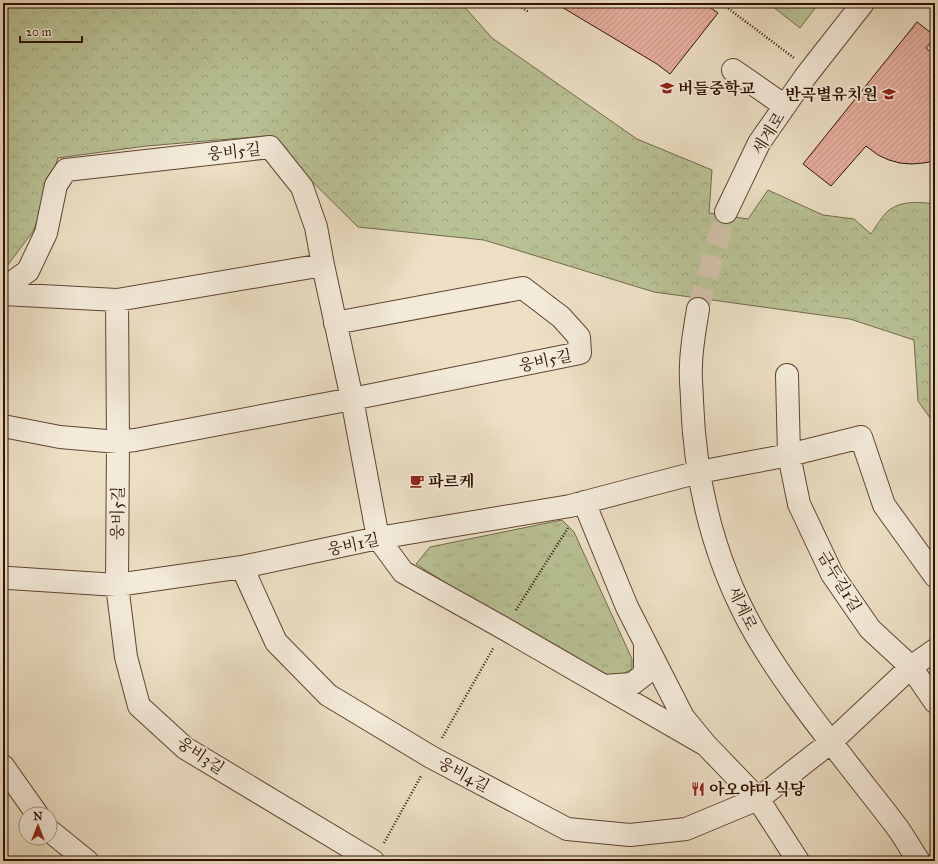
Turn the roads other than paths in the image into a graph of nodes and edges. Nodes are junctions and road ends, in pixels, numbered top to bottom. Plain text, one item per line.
1 (863, 3) edge
2 (733, 70) dead end
3 (785, 106) junction
4 (726, 212) tunnel mouth
5 (323, 265) junction
6 (3, 289) edge
7 (3, 294) edge
8 (117, 300) junction
9 (698, 309) tunnel mouth
10 (335, 323) junction
11 (787, 375) dead end
12 (352, 399) junction
13 (3, 426) edge
14 (118, 442) junction
15 (789, 455) junction
16 (699, 472) junction
17 (584, 502) junction
18 (378, 538) junction
19 (242, 568) junction
20 (935, 576) edge
21 (3, 577) edge
22 (117, 585) junction
23 (645, 642) junction
24 (935, 650) edge
25 (911, 667) junction
26 (604, 686) junction
27 (935, 702) edge
28 (831, 742) junction
29 (706, 745) junction
30 (3, 766) edge
31 (758, 799) junction
32 (30, 806) edge
33 (58, 837) edge
34 (377, 854) edge
35 (87, 861) edge
36 (798, 861) edge
37 (919, 861) edge

1 - 3 street, 세계로
2 - 3 street
3 - 4 street, 세계로
5 - 6 street, 웅비5길
5 - 8 street
5 - 10 street, 웅비5길
7 - 8 street
8 - 14 street, 웅비5길
9 - 16 street, 세계로
10 - 12 street, 웅비5길
10 - 12 street, 웅비5길
11 - 15 street, 금두길1길
12 - 14 street, 웅비5길
12 - 18 street, 웅비5길
13 - 14 street, 웅비5길
14 - 22 street, 웅비5길
15 - 16 street
15 - 20 street
15 - 25 street, 금두길1길
16 - 17 street, 웅비1길
16 - 28 street, 세계로
17 - 18 street, 웅비1길
17 - 23 street
18 - 19 street, 웅비1길
18 - 26 street
19 - 22 street, 웅비1길
19 - 31 street, 웅비4길
21 - 22 street, 웅비1길
22 - 34 street, 웅비3길
23 - 26 street
23 - 29 street
24 - 25 street
25 - 27 street, 금두길1길
25 - 28 street
26 - 29 street
28 - 31 street, 웅비4길
28 - 37 street, 세계로
29 - 31 street
30 - 32 street
31 - 36 street
33 - 35 street

